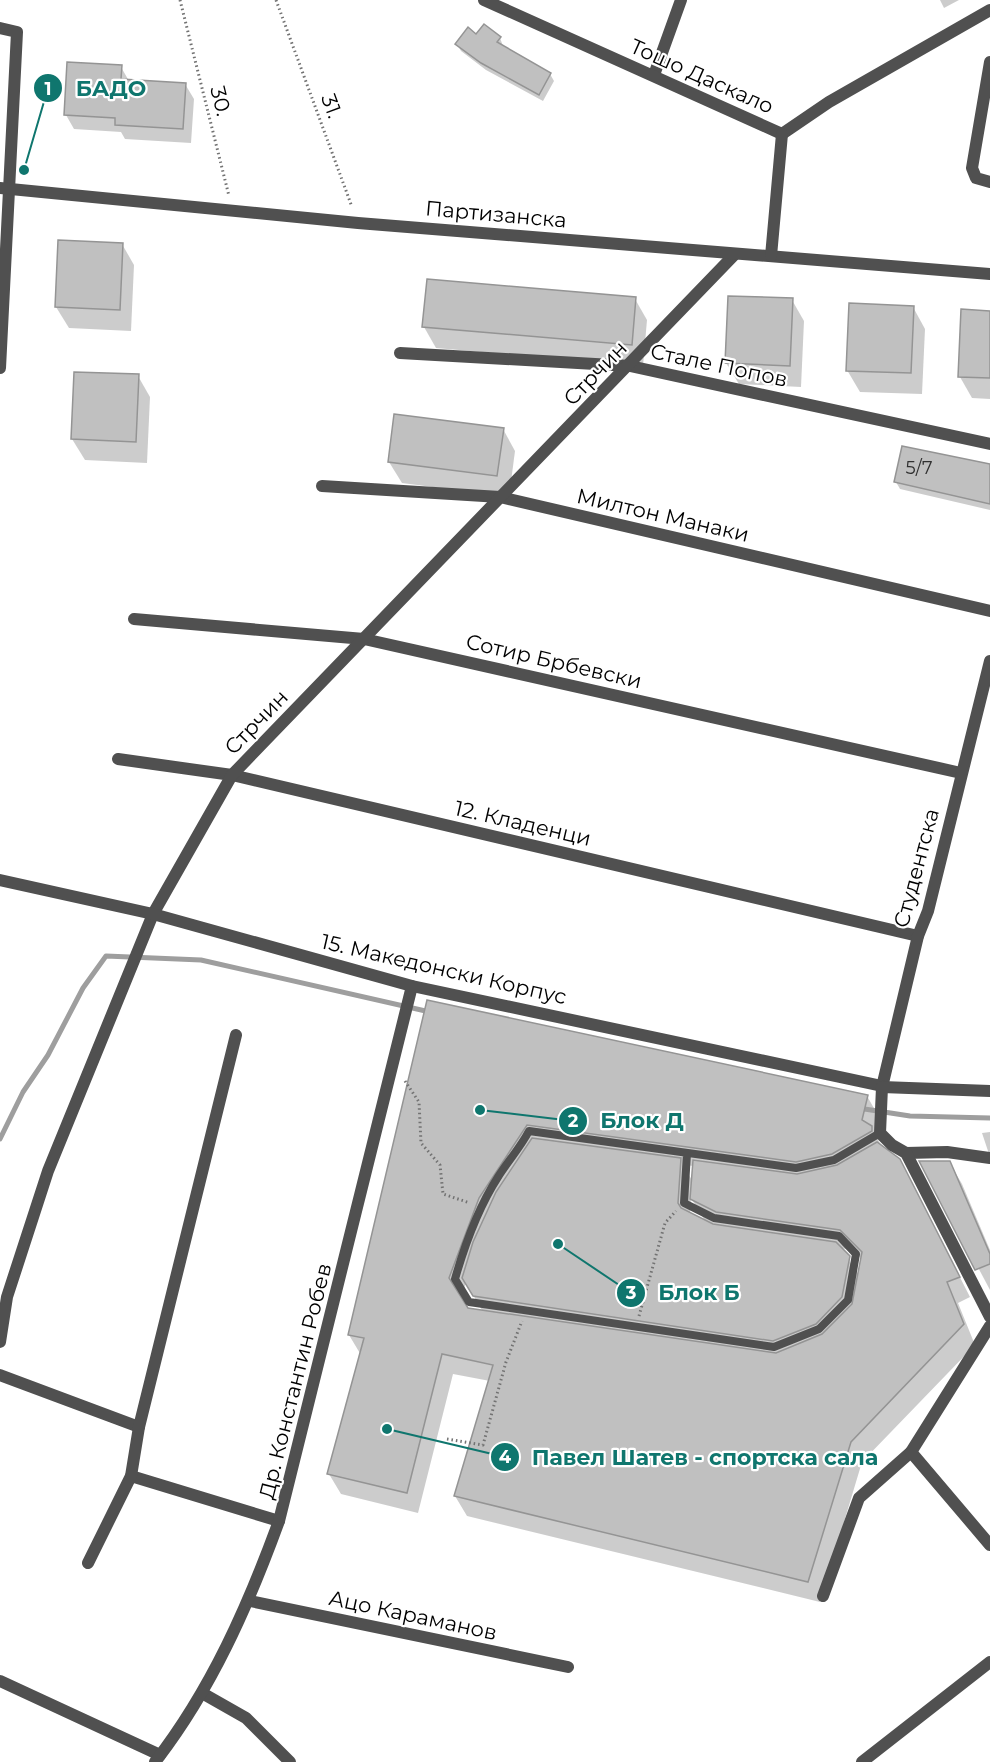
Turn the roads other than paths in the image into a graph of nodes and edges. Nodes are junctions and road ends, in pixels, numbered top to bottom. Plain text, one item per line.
1 (484, 0) edge
2 (681, 0) edge
3 (990, 10) edge
4 (0, 28) edge
5 (990, 62) edge
6 (654, 75) junction
7 (782, 134) junction
8 (990, 182) edge
9 (5, 189) edge
10 (735, 254) junction
11 (771, 256) junction
12 (990, 274) edge
13 (400, 354) dead end
14 (630, 366) junction
15 (0, 368) edge
16 (990, 444) edge
17 (322, 486) dead end
18 (500, 497) junction
19 (990, 611) edge
20 (134, 618) dead end
21 (364, 639) junction
22 (990, 661) edge
23 (118, 759) dead end
24 (961, 773) junction
25 (232, 775) junction
26 (0, 880) edge
27 (153, 914) junction
28 (918, 936) junction
29 (412, 986) junction
30 (236, 1035) dead end
31 (882, 1086) junction
32 (990, 1091) edge
33 (880, 1132) junction
34 (687, 1153) junction
35 (906, 1153) junction
36 (990, 1158) edge
37 (990, 1317) edge
38 (990, 1326) edge
39 (0, 1342) edge
40 (0, 1375) edge
41 (139, 1427) junction
42 (910, 1452) junction
43 (131, 1476) junction
44 (279, 1521) junction
45 (990, 1545) edge
46 (88, 1563) dead end
47 (823, 1596) dead end
48 (250, 1601) junction
49 (990, 1662) edge
50 (568, 1667) dead end
51 (0, 1681) edge
52 (202, 1693) junction
53 (157, 1758) edge
54 (290, 1762) edge
55 (862, 1762) edge

1 - 6 street, Тошо Даскало
2 - 6 street
3 - 7 street, Тошо Даскало
4 - 9 street
5 - 8 street
6 - 7 street, Тошо Даскало
7 - 11 street
9 - 10 street, Партизанска
9 - 15 street
10 - 11 street, Партизанска
10 - 14 street, Стрчин
11 - 12 street, Партизанска
13 - 14 street, Стале Попов
14 - 16 street, Стале Попов
14 - 18 street, Стрчин
17 - 18 street, Милтон Манаки
18 - 19 street, Милтон Манаки
18 - 21 street, Стрчин
20 - 21 street, Сотир Брбевски
21 - 24 street, Сотир Брбевски
21 - 25 street, Стрчин
22 - 24 street, Студентска
23 - 25 street, 12. Кладенци
24 - 28 street, Студентска
25 - 27 street, Стрчин
25 - 28 street, 12. Кладенци
26 - 27 street, 15. Македонски Корпус
27 - 29 street, 15. Македонски Корпус
27 - 39 street, Стрчин
28 - 31 street, Студентска
29 - 31 street, 15. Македонски Корпус
29 - 44 street, Др. Константин Робев
30 - 41 street
31 - 32 street
31 - 33 street, Студентска
33 - 34 lane
33 - 35 street
34 - 34 lane
35 - 36 street
35 - 37 street
38 - 42 street
40 - 41 street
41 - 43 street
42 - 45 street
42 - 47 street
43 - 44 street
43 - 46 street
44 - 48 street, Др. Константин Робев
48 - 50 street, Ацо Караманов
48 - 52 street, Др. Константин Робев
49 - 55 street
51 - 53 street
52 - 53 street, Др. Константин Робев
52 - 54 street

